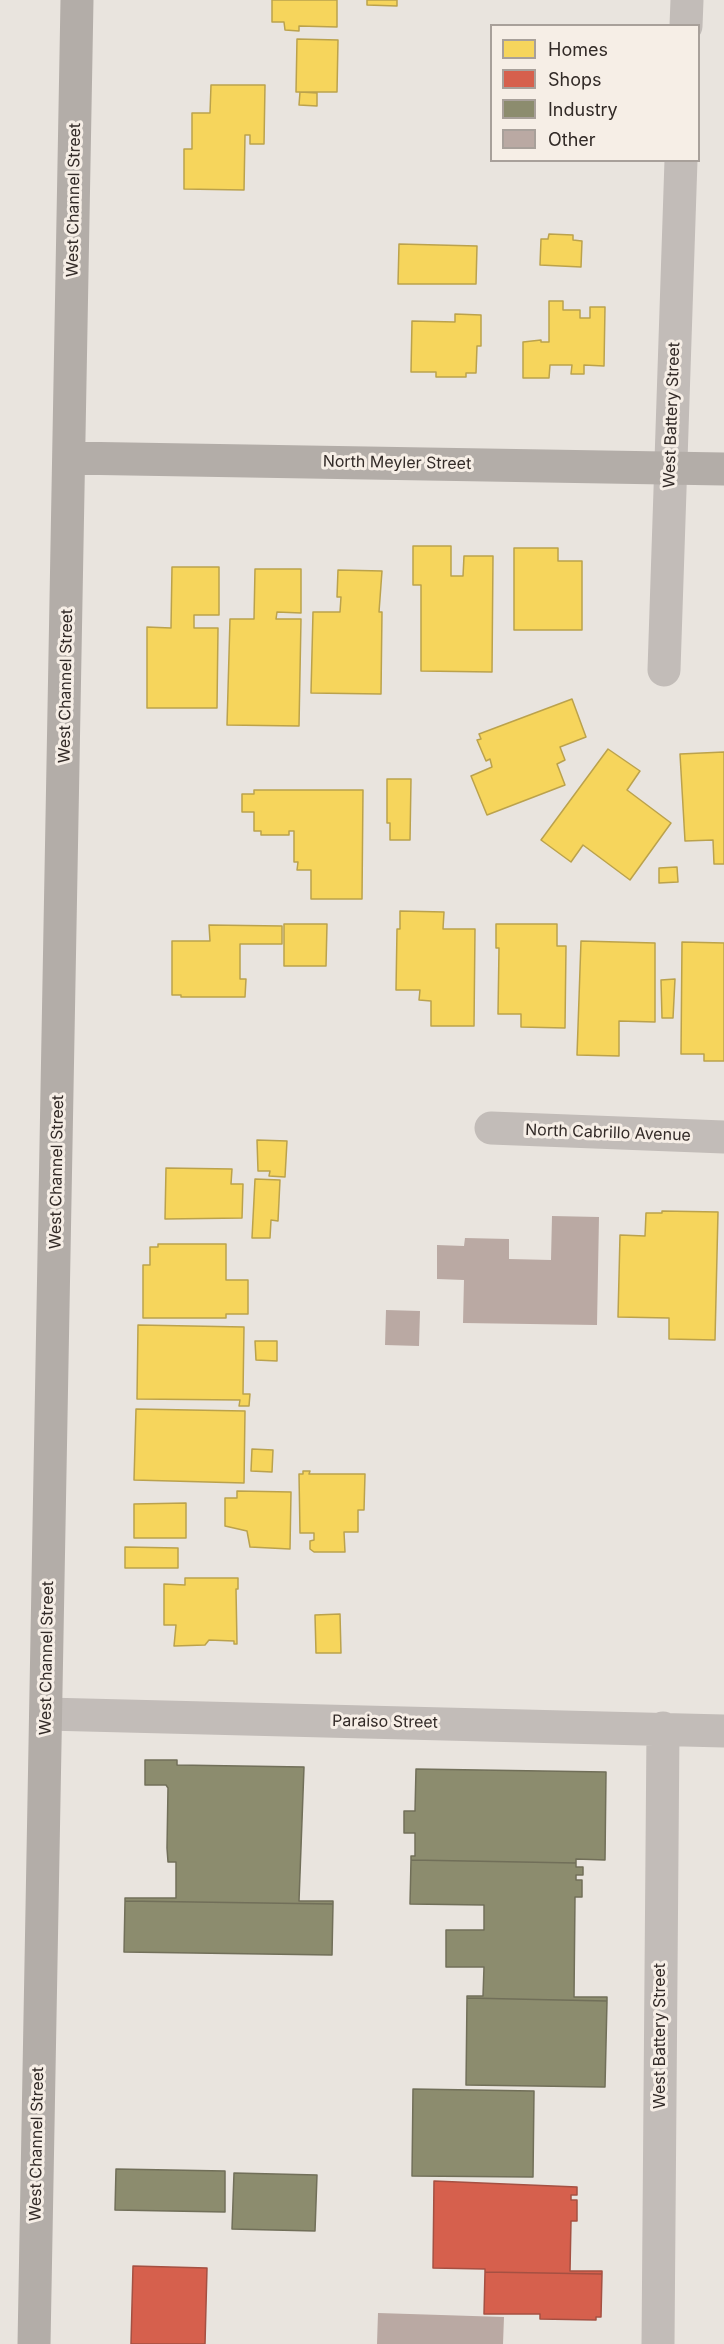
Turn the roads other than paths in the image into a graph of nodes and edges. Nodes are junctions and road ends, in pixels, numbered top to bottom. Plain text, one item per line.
1 (77, 0) edge
2 (687, 0) edge
3 (686, 24) edge
4 (681, 162) edge
5 (70, 458) junction
6 (669, 468) junction
7 (724, 469) edge
8 (664, 670) dead end
9 (491, 1128) dead end
10 (724, 1137) edge
11 (46, 1714) junction
12 (663, 1728) junction
13 (724, 1731) edge
14 (33, 2344) edge
15 (658, 2344) edge

1 - 5 street, West Channel Street
2 - 3 street
4 - 6 street, West Battery Street
5 - 6 street, North Meyler Street
5 - 11 street, West Channel Street
6 - 7 street, North Meyler Street
6 - 8 street, West Battery Street
9 - 10 street, North Cabrillo Avenue
11 - 12 street, Paraiso Street
11 - 14 street, West Channel Street
12 - 13 street, Paraiso Street
12 - 15 street, West Battery Street

